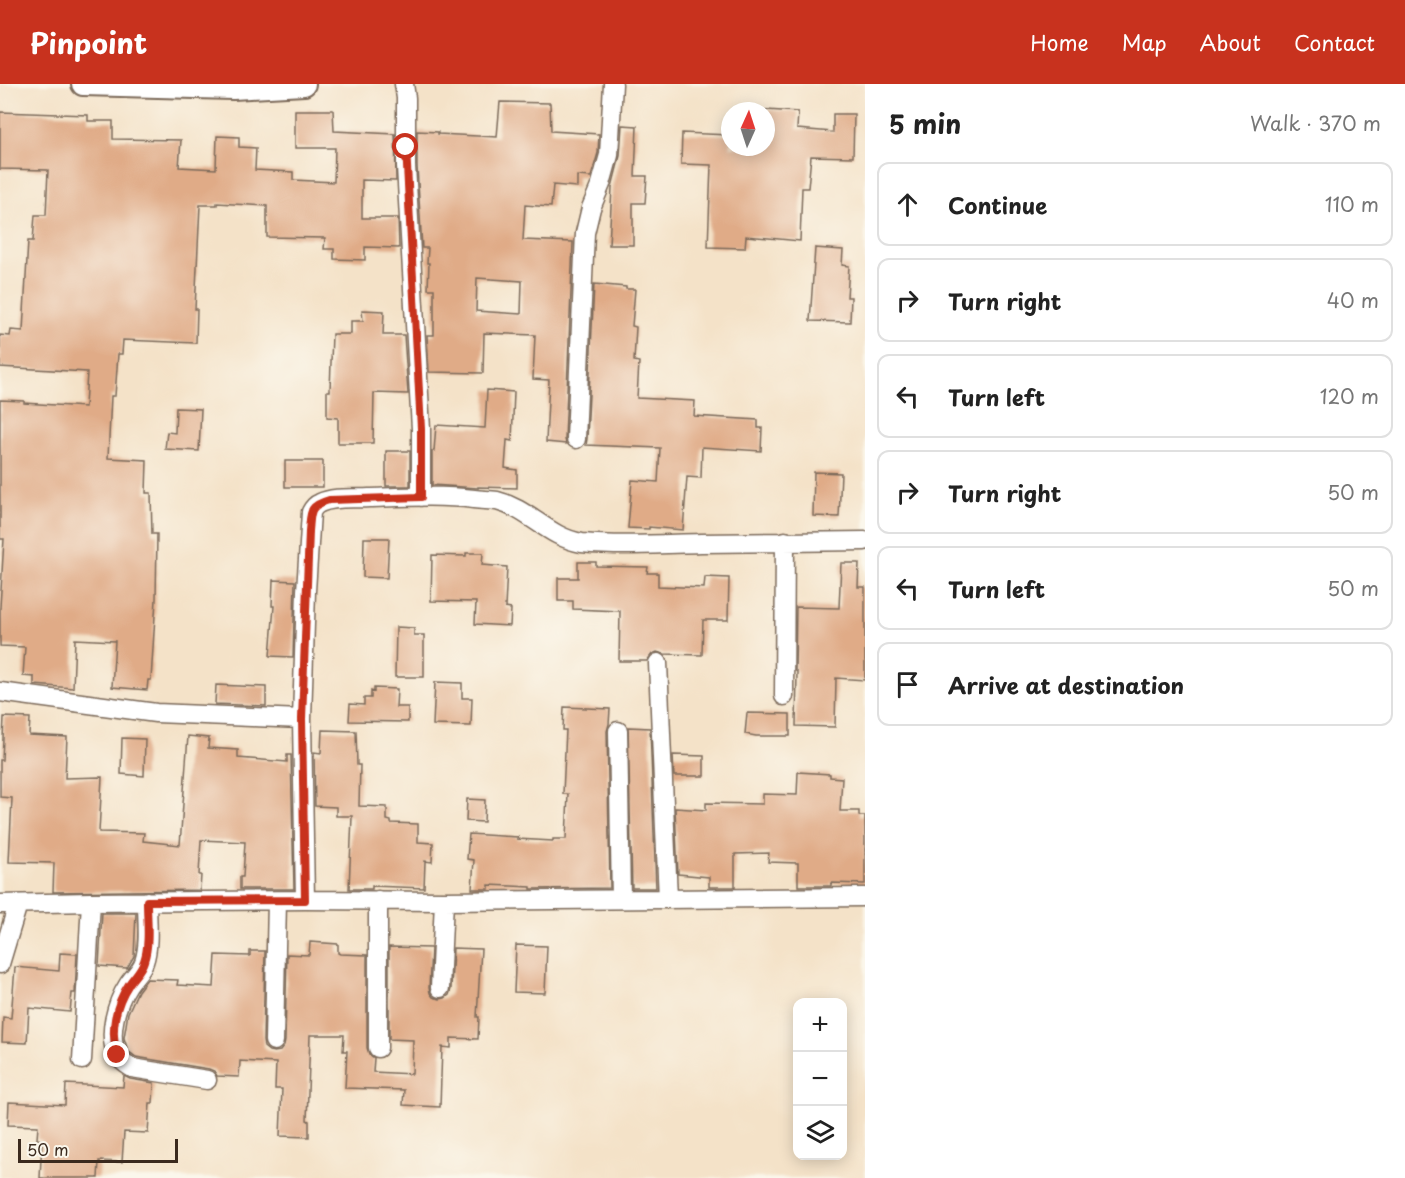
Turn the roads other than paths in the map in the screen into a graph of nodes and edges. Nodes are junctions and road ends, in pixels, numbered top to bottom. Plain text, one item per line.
1 (83, 84) edge
2 (90, 84) edge
3 (304, 84) edge
4 (404, 84) edge
5 (613, 84) edge
6 (233, 86) edge
7 (576, 440) dead end
8 (421, 497) junction
9 (785, 541) junction
10 (865, 541) edge
11 (658, 663) dead end
12 (0, 692) edge
13 (784, 696) dead end
14 (302, 719) junction
15 (618, 731) dead end
16 (865, 897) edge
17 (668, 898) junction
18 (621, 899) junction
19 (305, 900) junction
20 (378, 900) junction
21 (147, 901) junction
22 (277, 901) junction
23 (444, 901) junction
24 (91, 902) junction
25 (9, 904) edge
26 (0, 964) edge
27 (440, 988) dead end
28 (274, 1041) dead end
29 (378, 1048) dead end
30 (82, 1060) dead end
31 (207, 1080) dead end

1 - 2 street
2 - 6 street
3 - 6 street
4 - 8 street
5 - 7 street
8 - 9 street
8 - 14 street
9 - 10 street
9 - 13 street
11 - 17 street
12 - 14 street
14 - 19 street
15 - 18 street
16 - 17 street
17 - 18 street
18 - 23 street
19 - 20 street
19 - 22 street
20 - 23 street
20 - 29 street
21 - 22 street
21 - 24 street
21 - 31 street
22 - 28 street
23 - 27 street
24 - 25 street
24 - 30 street
25 - 26 street

